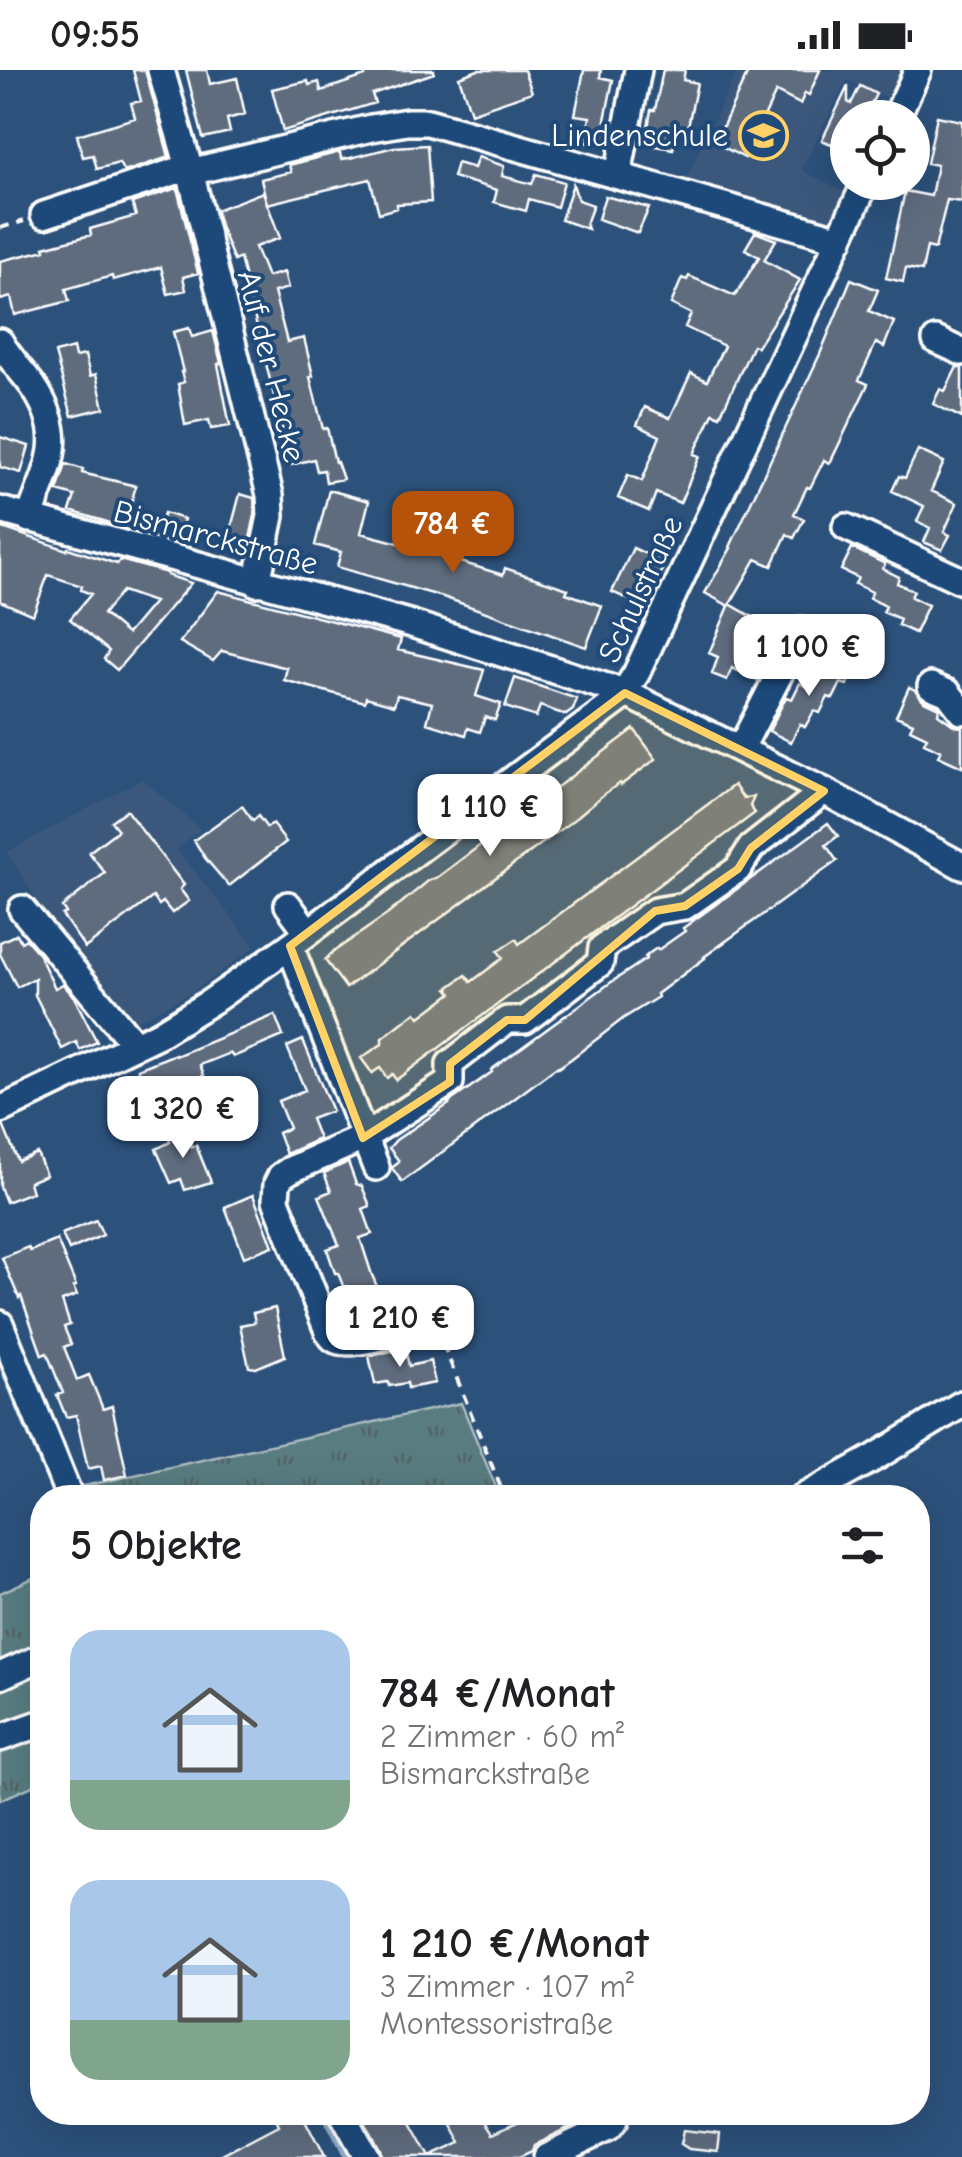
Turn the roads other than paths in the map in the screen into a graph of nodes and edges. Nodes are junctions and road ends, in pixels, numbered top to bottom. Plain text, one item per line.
1 (161, 70) edge
2 (638, 70) edge
3 (918, 70) edge
4 (904, 100) edge
5 (190, 170) junction
6 (618, 175) junction
7 (858, 200) edge
8 (44, 214) dead end
9 (840, 239) junction
10 (936, 340) dead end
11 (0, 342) edge
12 (962, 352) edge
13 (0, 510) edge
14 (30, 520) junction
15 (846, 527) dead end
16 (962, 581) edge
17 (257, 582) junction
18 (858, 657) dead end
19 (931, 686) dead end
20 (626, 693) junction
21 (962, 711) edge
22 (740, 748) junction
23 (824, 791) junction
24 (959, 856) edge
25 (288, 905) dead end
26 (22, 909) dead end
27 (299, 939) junction
28 (135, 1045) junction
29 (0, 1110) edge
30 (363, 1138) junction
31 (376, 1167) dead end
32 (0, 1324) edge
33 (435, 1324) road end
34 (962, 1404) edge
35 (65, 1485) edge
36 (825, 1485) edge
37 (30, 1663) edge
38 (0, 1676) edge
39 (30, 1727) edge
40 (0, 1738) edge
41 (348, 2125) edge
42 (611, 2125) edge
43 (366, 2157) edge
44 (546, 2157) edge

1 - 5 street, Auf der Hecke
2 - 6 street
3 - 4 street
5 - 6 street
5 - 8 street
5 - 17 street, Auf der Hecke
6 - 9 street
7 - 9 street, Schulstraße
9 - 20 street, Schulstraße
10 - 12 street
11 - 14 street
13 - 14 street, Bismarckstraße
14 - 17 street, Bismarckstraße
15 - 16 street
17 - 20 street, Bismarckstraße
18 - 22 street
19 - 21 street
20 - 22 street, Bismarckstraße
20 - 27 street, Schulstraße
22 - 23 street, Bismarckstraße
23 - 24 street, Bismarckstraße
23 - 30 street
25 - 27 street
26 - 28 street
27 - 28 street, Schulstraße
27 - 30 street
28 - 29 street, Schulstraße
30 - 31 street
30 - 33 street
32 - 35 street
34 - 36 street
37 - 38 street
39 - 40 street
41 - 43 street
42 - 44 street

